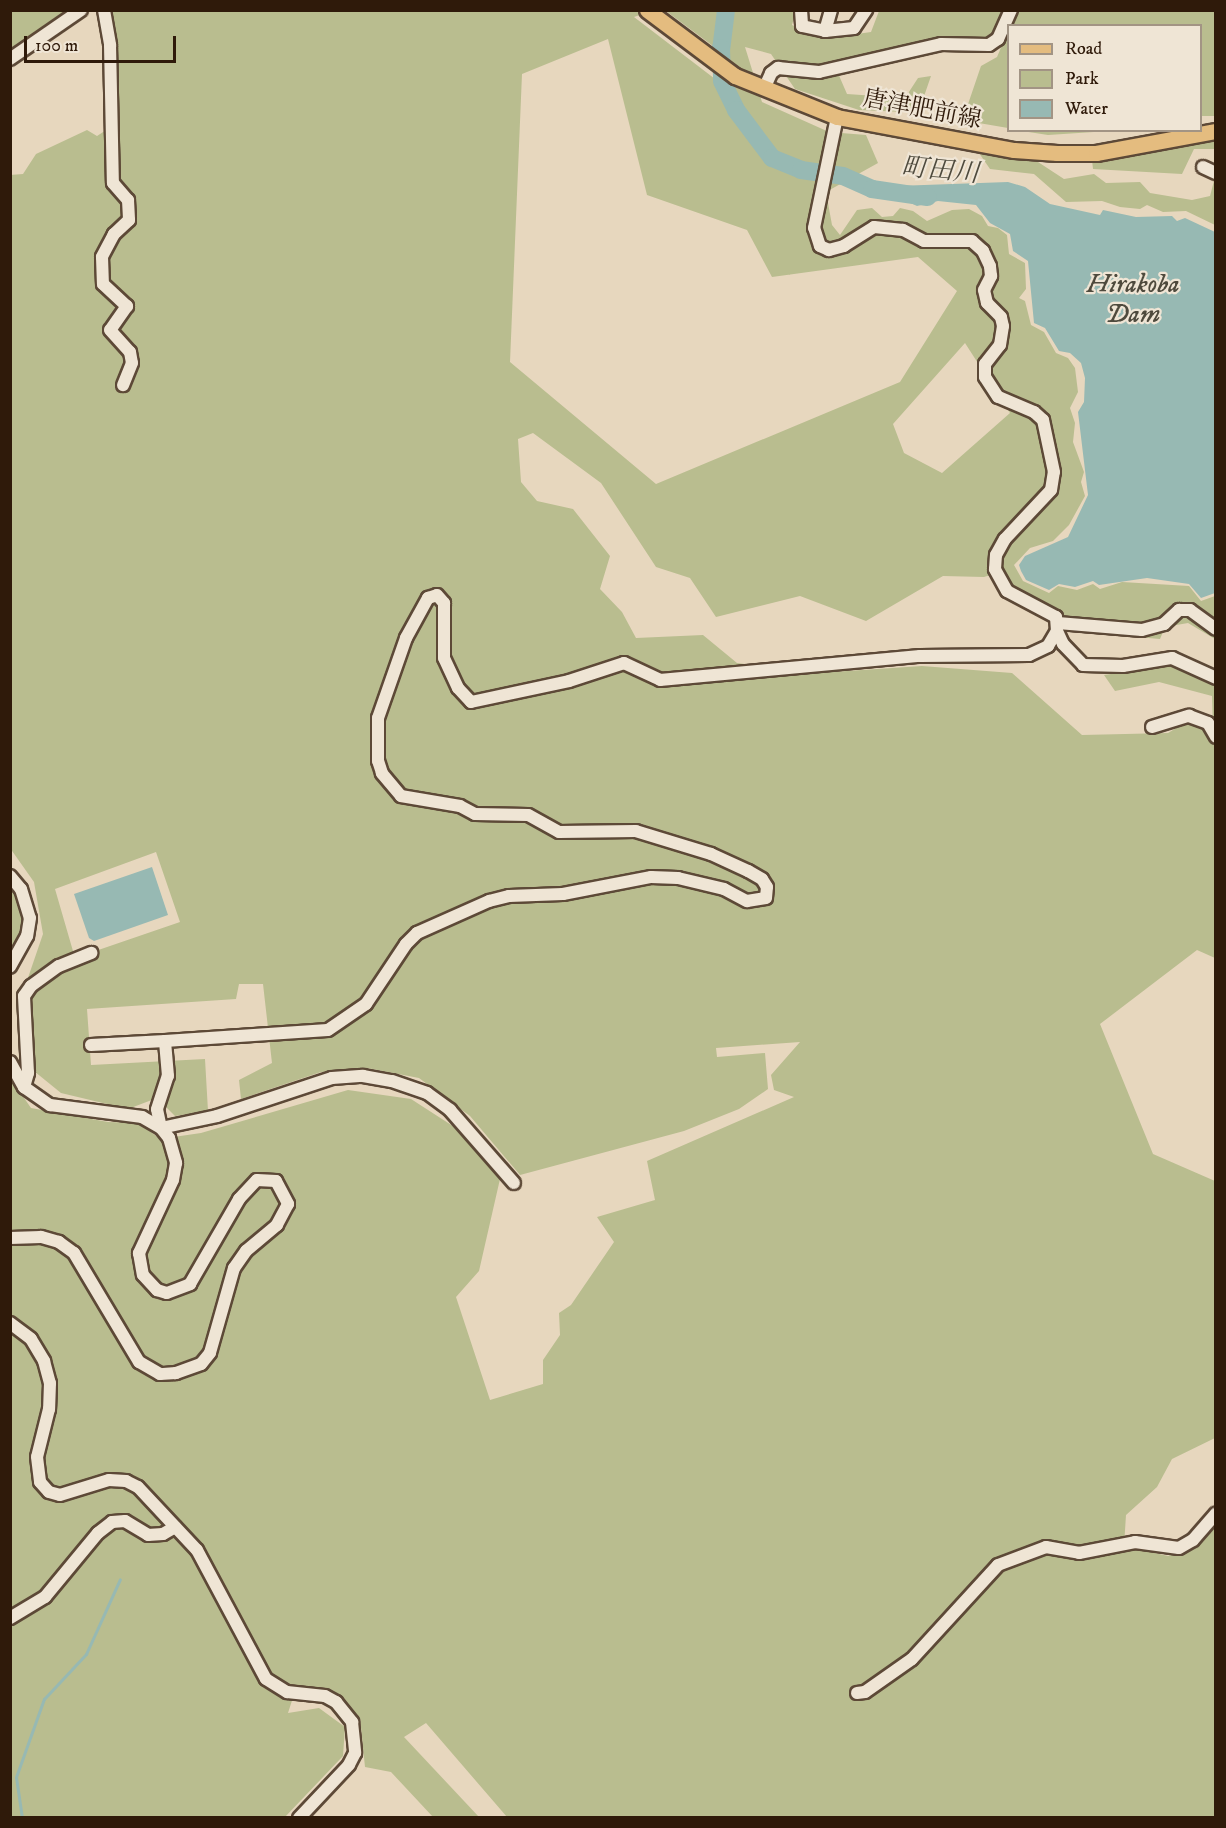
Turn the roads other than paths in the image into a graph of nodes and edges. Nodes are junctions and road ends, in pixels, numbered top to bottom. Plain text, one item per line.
1 (81, 10) edge
2 (104, 10) edge
3 (647, 10) edge
4 (801, 10) edge
5 (831, 10) edge
6 (866, 10) edge
7 (1011, 10) edge
8 (825, 31) junction
9 (10, 59) edge
10 (764, 89) junction
11 (836, 124) junction
12 (1215, 131) edge
13 (1203, 167) dead end
14 (1215, 173) edge
15 (123, 385) dead end
16 (1058, 627) junction
17 (1215, 629) edge
18 (1215, 678) edge
19 (1152, 727) dead end
20 (1215, 736) edge
21 (10, 876) edge
22 (91, 953) dead end
23 (10, 967) edge
24 (165, 1041) junction
25 (91, 1045) dead end
26 (10, 1062) edge
27 (24, 1088) junction
28 (161, 1128) junction
29 (514, 1182) dead end
30 (10, 1238) edge
31 (10, 1323) edge
32 (1215, 1514) edge
33 (176, 1527) junction
34 (10, 1618) edge
35 (857, 1693) dead end
36 (299, 1818) edge

1 - 9 street
2 - 15 street
3 - 10 main road, 唐津肥前線
4 - 8 street
5 - 8 street
6 - 8 street
7 - 10 street
10 - 11 main road, 唐津肥前線
11 - 12 main road, 唐津肥前線
11 - 16 street
13 - 14 street
16 - 17 street
16 - 18 street
16 - 24 street
19 - 20 street
21 - 23 street
22 - 27 street
24 - 25 street
24 - 28 street
26 - 27 street
27 - 28 street
28 - 29 street
28 - 30 street
31 - 33 street
32 - 35 street
33 - 34 street
33 - 36 street

